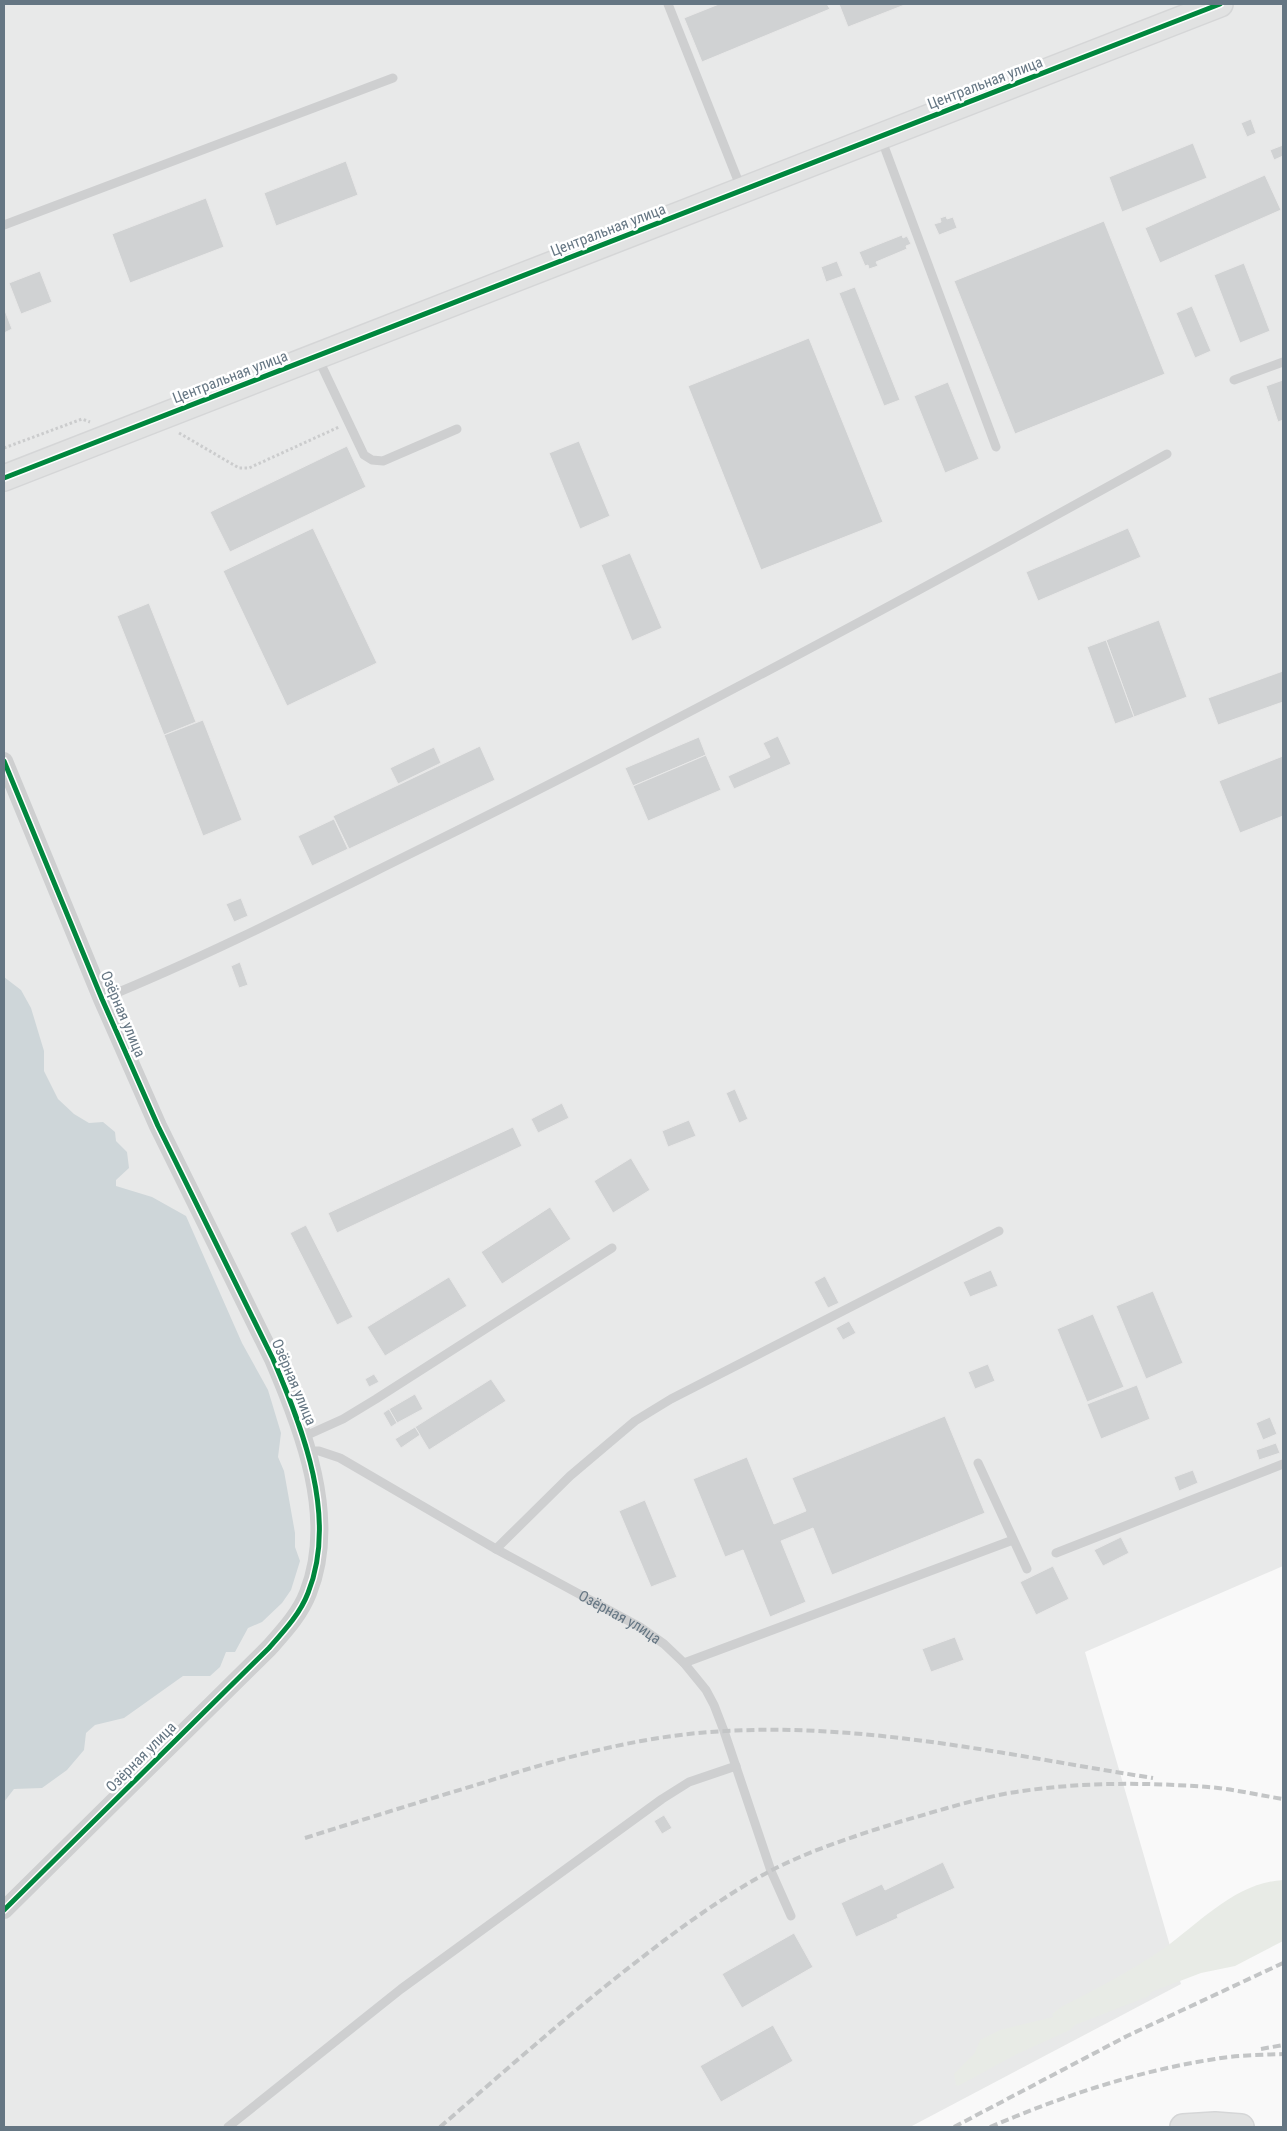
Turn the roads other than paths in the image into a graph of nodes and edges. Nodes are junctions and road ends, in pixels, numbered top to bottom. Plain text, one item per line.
1 (668, 4) edge
2 (1220, 4) edge
3 (394, 78) dead end
4 (881, 137) junction
5 (742, 191) junction
6 (4, 225) edge
7 (317, 356) junction
8 (1283, 362) edge
9 (1234, 380) dead end
10 (457, 429) dead end
11 (996, 447) dead end
12 (1167, 454) dead end
13 (4, 478) edge
14 (4, 761) edge
15 (102, 999) junction
16 (999, 1231) dead end
17 (612, 1248) dead end
18 (306, 1444) junction
19 (978, 1463) dead end
20 (1283, 1464) edge
21 (1013, 1540) junction
22 (496, 1549) junction
23 (1056, 1553) dead end
24 (1027, 1569) dead end
25 (684, 1662) junction
26 (736, 1766) junction
27 (4, 1910) edge
28 (792, 1916) dead end
29 (228, 2127) edge
30 (1183, 2127) edge
31 (1241, 2127) edge

1 - 5 lane
2 - 4 street, Центральная улица
3 - 6 lane
4 - 5 street, Центральная улица
4 - 11 lane
5 - 7 street, Центральная улица
7 - 10 lane
7 - 13 street, Центральная улица
8 - 9 lane
12 - 15 lane
14 - 15 street, Озёрная улица
15 - 18 street, Озёрная улица
16 - 22 lane
17 - 18 lane
18 - 22 lane, Озёрная улица
18 - 27 street, Озёрная улица
19 - 21 lane
20 - 23 lane
21 - 24 lane
21 - 25 lane
22 - 25 lane, Озёрная улица
25 - 26 lane, Озёрная улица
26 - 28 lane, Озёрная улица
26 - 29 lane
30 - 31 street

